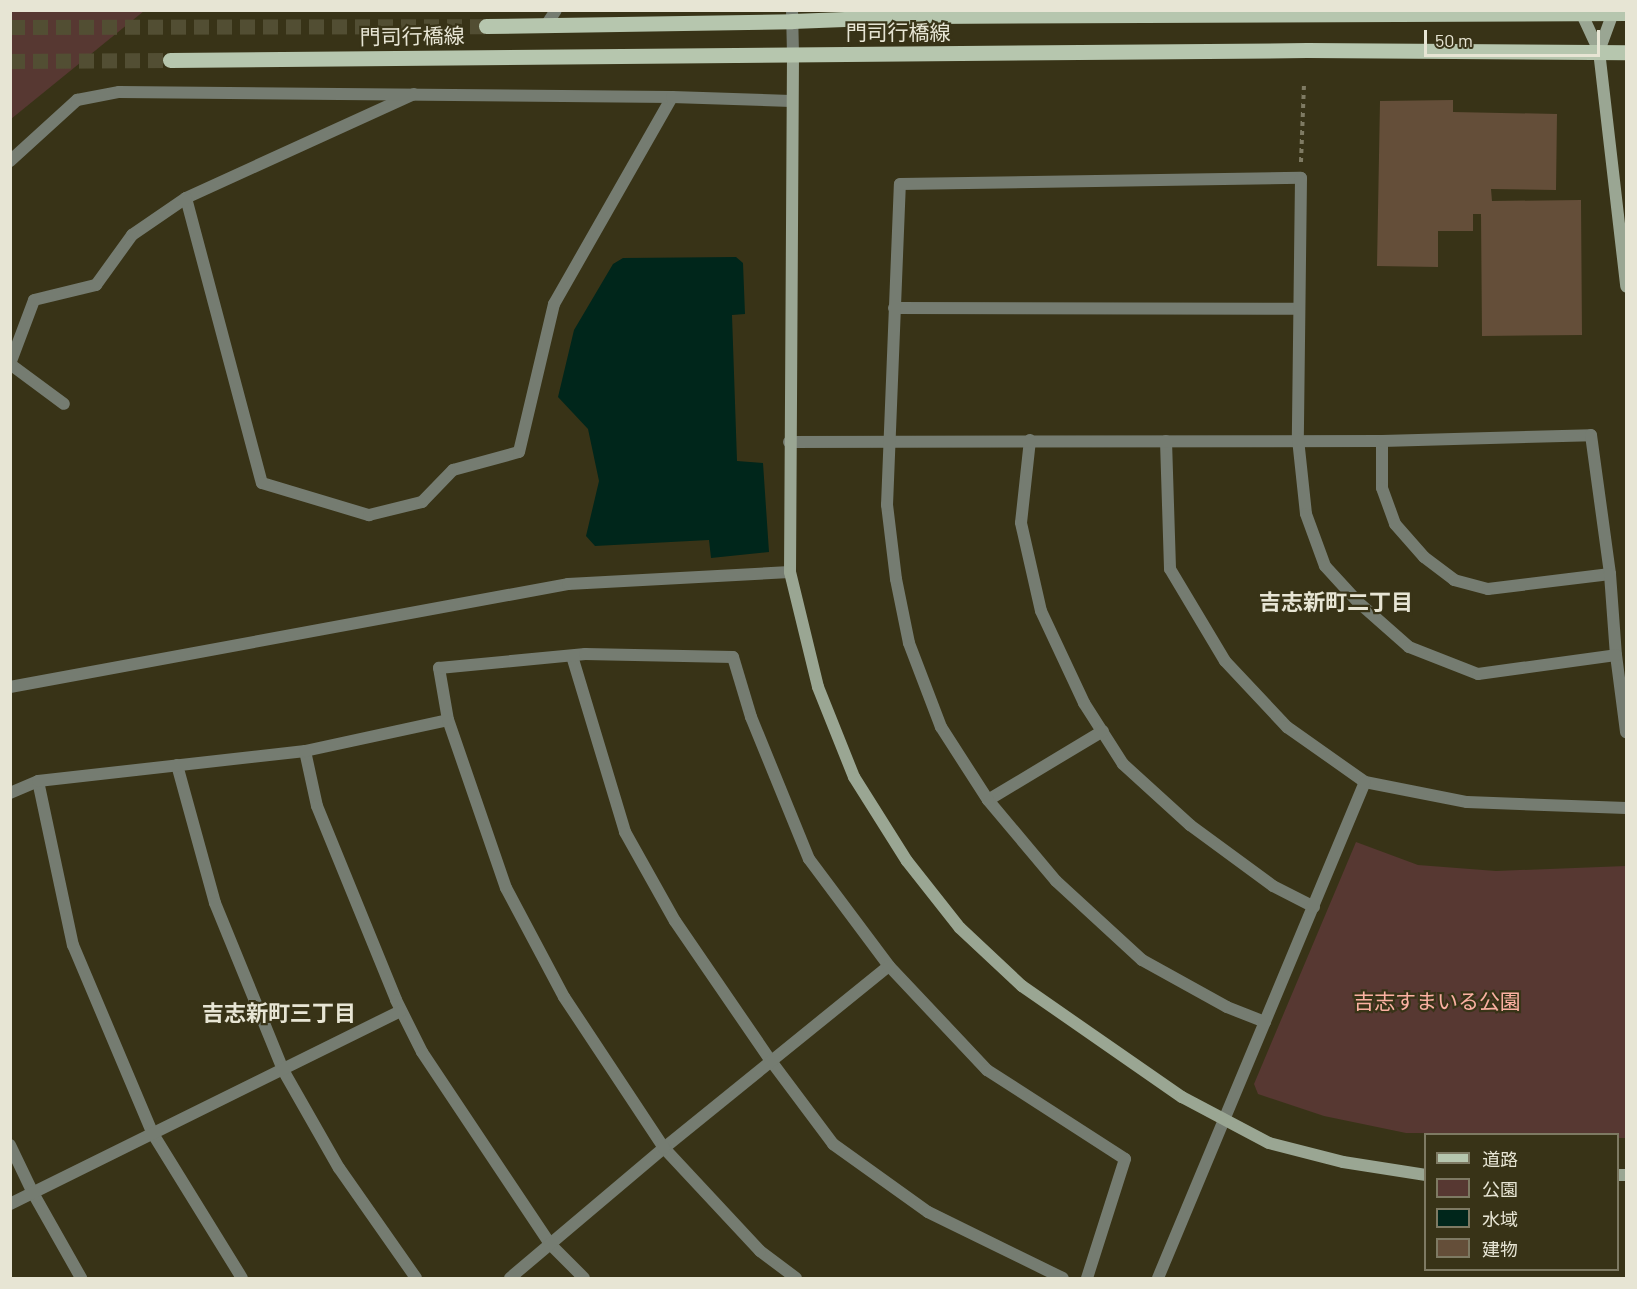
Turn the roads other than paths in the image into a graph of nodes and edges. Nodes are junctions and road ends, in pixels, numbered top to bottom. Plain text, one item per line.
1 (556, 10) edge
2 (1581, 12) edge
3 (1618, 12) edge
4 (792, 16) edge
5 (486, 26) tunnel mouth
6 (545, 27) junction
7 (1599, 51) junction
8 (1626, 51) edge
9 (793, 54) junction
10 (170, 60) tunnel mouth
11 (414, 94) junction
12 (672, 97) junction
13 (791, 100) junction
14 (10, 161) edge
15 (186, 198) junction
16 (1626, 286) edge
17 (894, 308) junction
18 (1299, 309) junction
19 (10, 364) edge
20 (64, 404) dead end
21 (1298, 439) junction
22 (890, 441) junction
23 (1030, 441) junction
24 (1166, 441) junction
25 (1382, 441) junction
26 (789, 442) junction
27 (790, 572) junction
28 (1611, 574) junction
29 (572, 656) junction
30 (1616, 656) junction
31 (10, 687) edge
32 (448, 720) junction
33 (1103, 731) junction
34 (1626, 732) edge
35 (305, 751) junction
36 (177, 765) junction
37 (38, 781) junction
38 (1365, 782) junction
39 (10, 793) edge
40 (988, 800) junction
41 (1626, 808) edge
42 (1314, 907) junction
43 (889, 966) junction
44 (401, 1011) junction
45 (1265, 1022) junction
46 (771, 1061) junction
47 (283, 1070) junction
48 (1224, 1120) junction
49 (153, 1134) junction
50 (10, 1145) edge
51 (664, 1148) junction
52 (1424, 1175) edge
53 (33, 1193) junction
54 (10, 1204) edge
55 (550, 1244) junction
56 (81, 1278) edge
57 (242, 1278) edge
58 (416, 1278) edge
59 (510, 1278) edge
60 (584, 1278) edge
61 (796, 1278) edge
62 (1063, 1278) edge
63 (1087, 1278) edge
64 (1158, 1278) edge

1 - 6 street
2 - 3 main road, 門司行橋線
2 - 4 main road, 門司行橋線
2 - 7 street
3 - 7 street
4 - 6 main road, 門司行橋線
4 - 9 street
5 - 6 main road, 門司行橋線
7 - 8 main road, 門司行橋線
7 - 9 main road, 門司行橋線
7 - 16 street
9 - 10 main road, 門司行橋線
9 - 13 street
11 - 12 street
11 - 14 street
11 - 15 street
12 - 13 street
12 - 15 street
13 - 26 street
15 - 19 street
17 - 18 street
17 - 18 street
17 - 22 street
18 - 21 street
19 - 20 street
21 - 24 street
21 - 25 street
21 - 30 street
22 - 23 street
22 - 26 street
22 - 40 street
23 - 24 street
23 - 33 street
24 - 38 street
25 - 28 street
25 - 28 street
26 - 27 street
27 - 31 street
27 - 48 street
28 - 30 street
29 - 32 street
29 - 43 street
29 - 46 street
30 - 34 street
32 - 35 street
32 - 51 street
33 - 40 street
33 - 42 street
35 - 36 street
35 - 44 street
36 - 37 street
36 - 47 street
37 - 39 street
37 - 49 street
38 - 41 street
38 - 42 street
40 - 45 street
42 - 45 street
43 - 46 street
43 - 63 street
44 - 47 street
44 - 55 street
45 - 48 street
46 - 51 street
46 - 62 street
47 - 49 street
47 - 58 street
48 - 52 street
48 - 64 street
49 - 53 street
49 - 57 street
50 - 53 street
51 - 55 street
51 - 61 street
53 - 54 street
53 - 56 street
55 - 59 street
55 - 60 street

